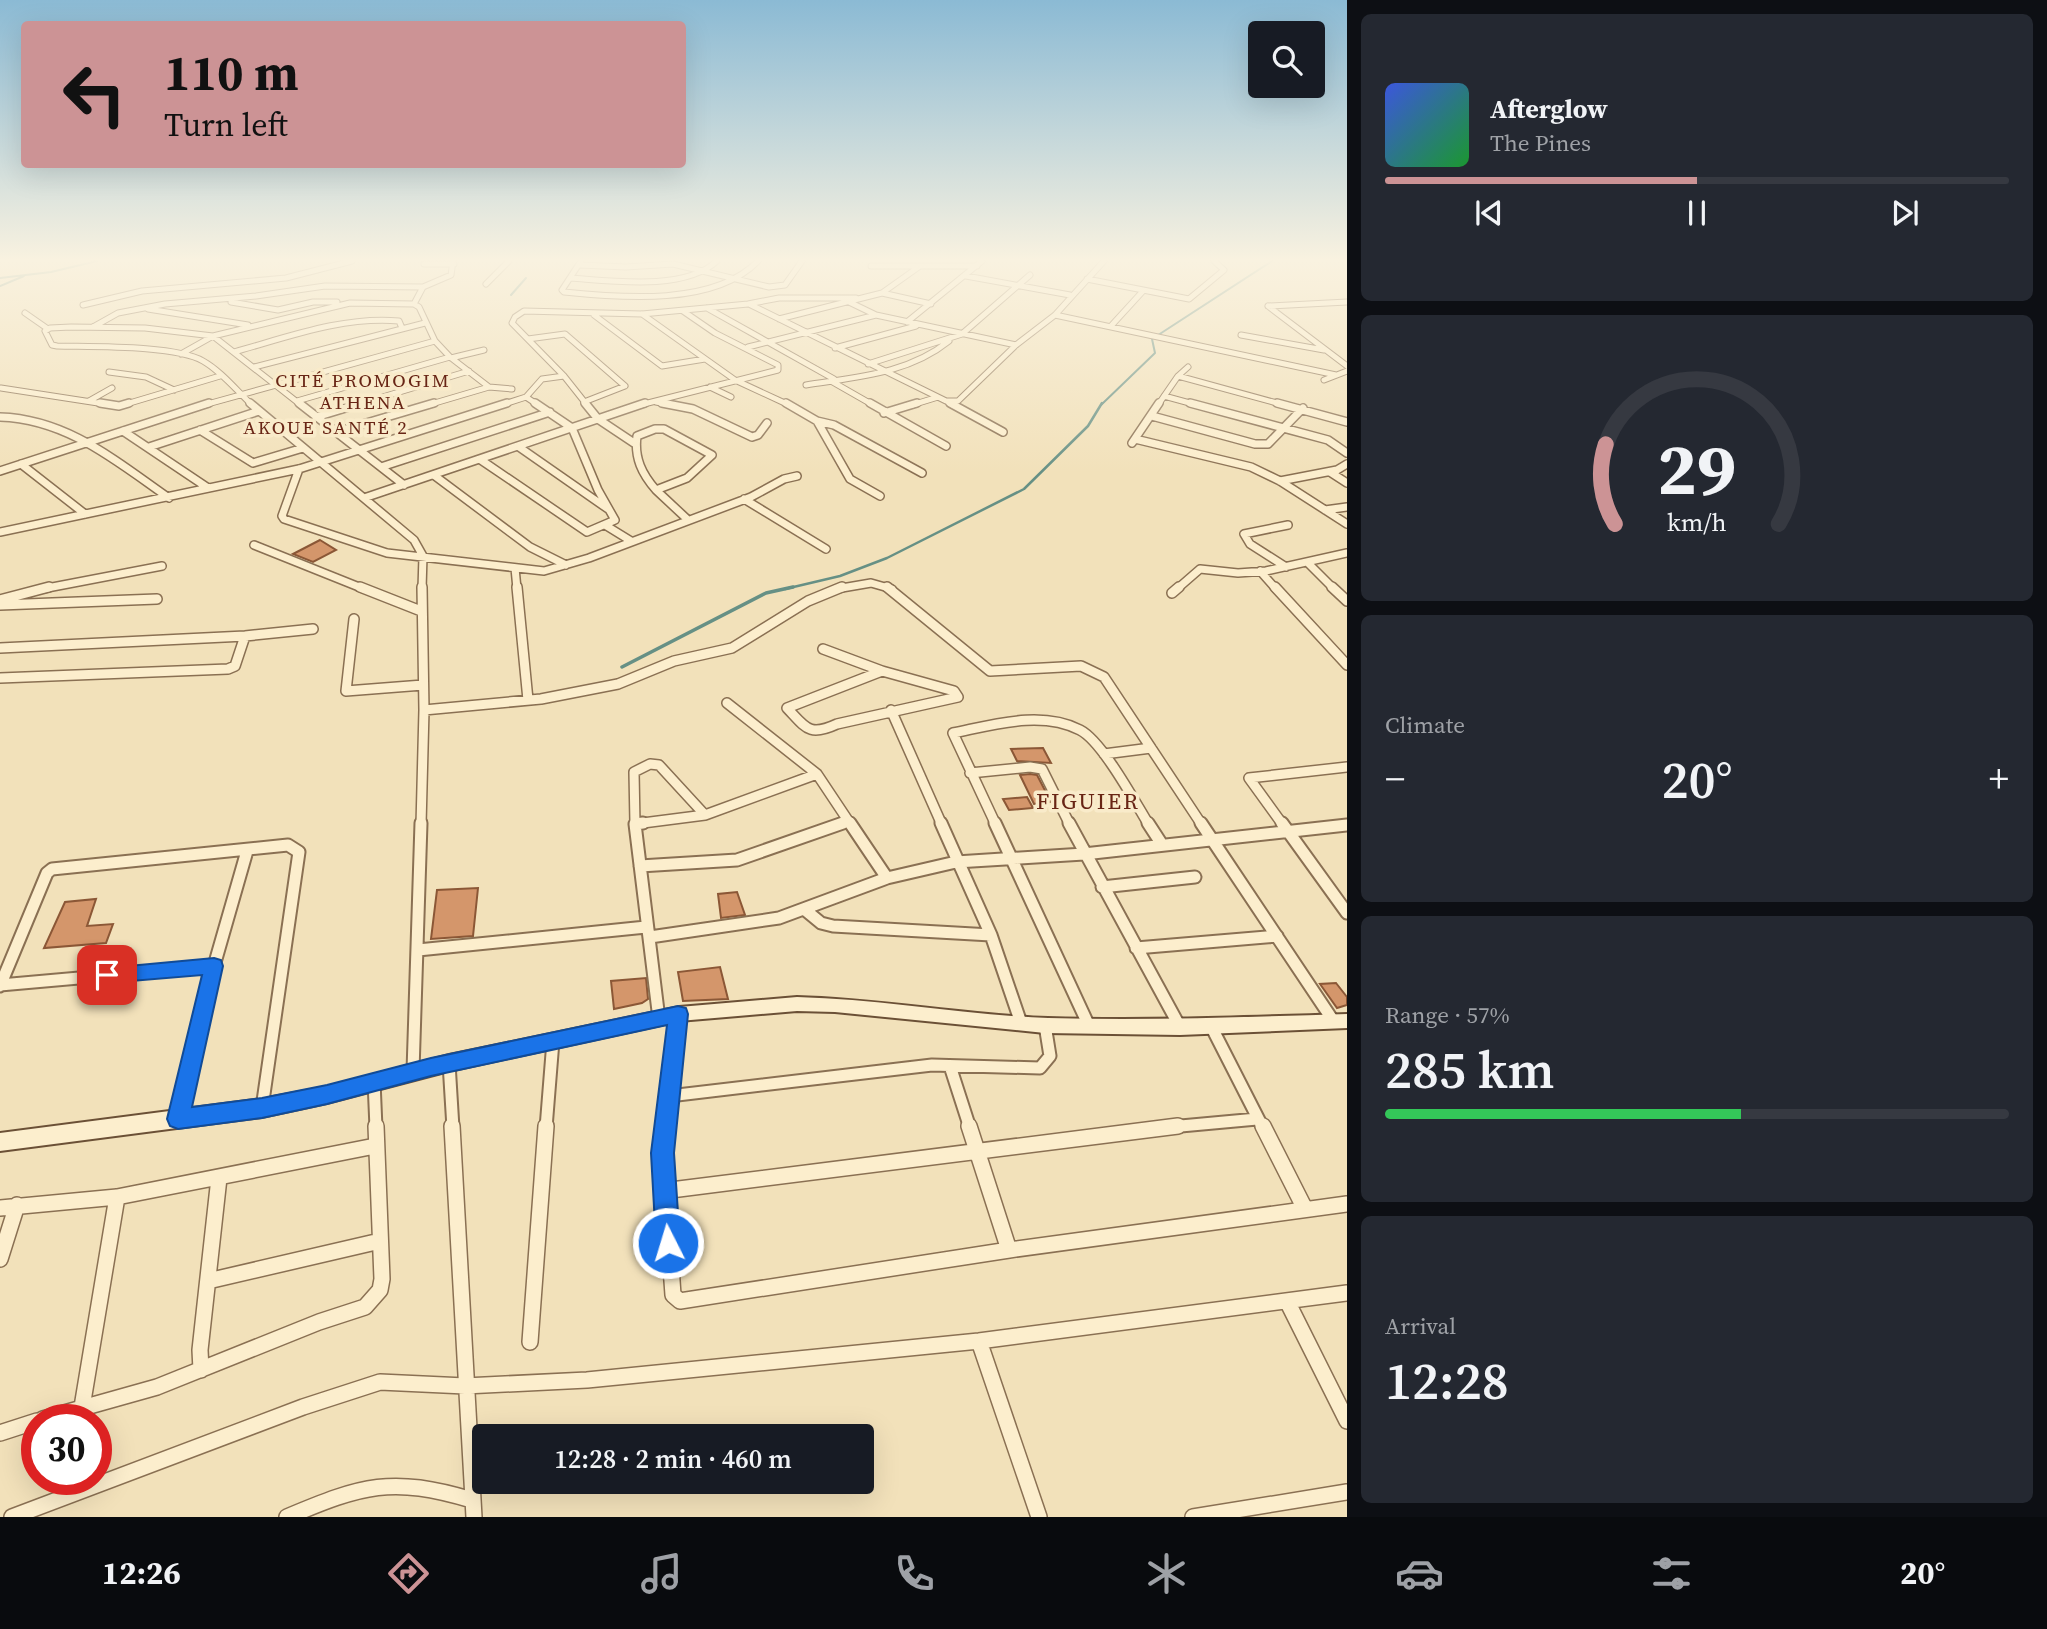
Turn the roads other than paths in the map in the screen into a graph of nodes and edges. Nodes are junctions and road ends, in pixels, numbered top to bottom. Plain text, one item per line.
1 (46, 332) edge
2 (177, 332) edge
3 (231, 332) edge
4 (312, 332) edge
5 (390, 332) edge
6 (430, 332) edge
7 (521, 332) edge
8 (617, 332) edge
9 (667, 332) edge
10 (713, 332) edge
11 (750, 332) edge
12 (811, 332) edge
13 (894, 332) edge
14 (951, 332) edge
15 (964, 332) edge
16 (1033, 332) edge
17 (1138, 332) edge
18 (1302, 332) edge
19 (806, 333) junction
20 (962, 334) junction
21 (1241, 335) dead end
22 (213, 336) junction
23 (952, 338) junction
24 (528, 339) junction
25 (435, 341) junction
26 (768, 342) junction
27 (1016, 345) junction
28 (748, 347) junction
29 (835, 348) junction
30 (484, 351) dead end
31 (1328, 351) junction
32 (234, 352) junction
33 (181, 355) junction
34 (450, 358) junction
35 (705, 359) junction
36 (867, 364) junction
37 (1347, 366) edge
38 (1188, 367) dead end
39 (254, 368) junction
40 (469, 371) junction
41 (883, 371) junction
42 (1347, 371) edge
43 (109, 372) dead end
44 (1336, 375) junction
45 (220, 376) junction
46 (564, 376) junction
47 (1178, 376) junction
48 (735, 380) junction
49 (832, 380) junction
50 (1324, 380) dead end
51 (275, 383) junction
52 (807, 385) dead end
53 (1, 387) edge
54 (489, 387) junction
55 (710, 387) junction
56 (112, 388) dead end
57 (512, 389) dead end
58 (174, 390) junction
59 (240, 393) junction
60 (1164, 396) junction
61 (526, 397) junction
62 (731, 397) dead end
63 (938, 397) junction
64 (89, 401) junction
65 (297, 401) junction
66 (653, 401) junction
67 (946, 401) junction
68 (584, 402) junction
69 (1303, 408) junction
70 (259, 411) junction
71 (550, 412) junction
72 (884, 412) junction
73 (0, 416) edge
74 (1152, 416) junction
75 (316, 417) junction
76 (598, 419) junction
77 (817, 421) junction
78 (1347, 422) edge
79 (767, 423) dead end
80 (572, 428) junction
81 (1286, 428) junction
82 (200, 429) junction
83 (123, 430) junction
84 (336, 432) junction
85 (1003, 432) dead end
86 (86, 442) junction
87 (634, 443) junction
88 (946, 446) dead end
89 (149, 447) junction
90 (519, 447) junction
91 (303, 448) junction
92 (359, 451) junction
93 (1347, 453) edge
94 (481, 460) junction
95 (320, 462) junction
96 (21, 464) junction
97 (1347, 464) edge
98 (381, 467) junction
99 (299, 469) junction
100 (0, 471) edge
101 (1329, 472) junction
102 (922, 473) dead end
103 (435, 476) junction
104 (797, 476) dead end
105 (1280, 481) junction
106 (1347, 483) edge
107 (404, 485) junction
108 (208, 488) junction
109 (654, 491) junction
110 (880, 496) dead end
111 (169, 498) junction
112 (364, 498) junction
113 (744, 499) junction
114 (1347, 507) edge
115 (1325, 510) junction
116 (611, 511) junction
117 (85, 514) junction
118 (687, 519) junction
119 (1347, 524) edge
120 (605, 525) junction
121 (1288, 525) dead end
122 (0, 532) edge
123 (631, 541) junction
124 (254, 545) dead end
125 (826, 549) dead end
126 (1347, 553) edge
127 (423, 556) junction
128 (1308, 563) junction
129 (567, 565) junction
130 (162, 566) dead end
131 (1286, 567) junction
132 (515, 568) junction
133 (1260, 571) junction
134 (1172, 593) dead end
135 (157, 599) dead end
136 (1347, 601) edge
137 (0, 602) edge
138 (421, 611) junction
139 (354, 619) dead end
140 (313, 629) dead end
141 (245, 636) junction
142 (0, 648) edge
143 (823, 649) dead end
144 (1347, 665) edge
145 (881, 671) junction
146 (0, 678) edge
147 (423, 685) junction
148 (528, 701) junction
149 (727, 703) dead end
150 (424, 710) junction
151 (891, 710) junction
152 (1151, 748) junction
153 (1104, 754) junction
154 (1347, 767) edge
155 (970, 773) junction
156 (817, 774) junction
157 (705, 815) junction
158 (849, 821) junction
159 (635, 824) junction
160 (1347, 825) edge
161 (1285, 831) junction
162 (1212, 839) junction
163 (1161, 843) junction
164 (247, 851) junction
165 (1084, 853) junction
166 (1010, 858) junction
167 (956, 862) junction
168 (640, 866) junction
169 (1195, 877) dead end
170 (887, 878) junction
171 (1102, 887) junction
172 (804, 909) junction
173 (1347, 912) edge
174 (648, 932) junction
175 (991, 935) junction
176 (1277, 936) junction
177 (1136, 948) junction
178 (418, 950) junction
179 (214, 966) junction
180 (0, 986) edge
181 (678, 1014) junction
182 (659, 1019) junction
183 (1340, 1021) edge
184 (1021, 1023) junction
185 (1045, 1026) junction
186 (1089, 1026) junction
187 (1211, 1026) junction
188 (1180, 1027) junction
189 (553, 1041) junction
190 (449, 1063) junction
191 (950, 1066) junction
192 (413, 1071) junction
193 (374, 1081) junction
194 (669, 1096) junction
195 (262, 1108) junction
196 (178, 1119) junction
197 (1257, 1119) junction
198 (0, 1142) edge
199 (375, 1146) junction
200 (976, 1151) junction
201 (219, 1178) junction
202 (663, 1191) junction
203 (117, 1197) junction
204 (1347, 1204) edge
205 (16, 1205) junction
206 (0, 1208) edge
207 (1305, 1209) junction
208 (380, 1241) junction
209 (1009, 1250) junction
210 (0, 1259) edge
211 (208, 1281) junction
212 (1347, 1293) edge
213 (1287, 1301) junction
214 (979, 1341) junction
215 (530, 1342) dead end
216 (201, 1370) junction
217 (465, 1386) junction
218 (82, 1404) edge
219 (93, 1404) edge
220 (1347, 1421) edge
221 (21, 1426) edge
222 (0, 1433) edge
223 (1347, 1492) edge
224 (473, 1509) edge
225 (12, 1517) edge
226 (287, 1517) edge
227 (1040, 1517) edge
228 (1193, 1517) edge

1 - 33 street
2 - 22 street
3 - 22 street
4 - 32 street
5 - 39 street
6 - 25 street
7 - 24 street
8 - 35 street
9 - 35 street
10 - 28 street
11 - 26 street
12 - 19 street
13 - 29 street
14 - 20 street
15 - 20 street
16 - 27 street
17 - 44 street
18 - 31 street
19 - 26 street
19 - 29 street
20 - 23 street
20 - 27 street
21 - 31 street
22 - 32 street
22 - 33 street
23 - 36 street
23 - 41 street
24 - 46 street
24 - 68 street
25 - 34 street
25 - 51 street
26 - 28 street
26 - 49 street
27 - 67 street
28 - 48 street
29 - 36 street
30 - 34 street
31 - 37 street
32 - 39 street
33 - 45 street
34 - 40 street
34 - 65 street
35 - 48 street
36 - 41 street
38 - 47 street
39 - 51 street
40 - 54 street
40 - 75 street
41 - 49 street
41 - 63 street
42 - 44 street
43 - 58 street
44 - 50 street
45 - 58 street
45 - 59 street
46 - 61 street
46 - 68 street
47 - 60 street
47 - 69 street
48 - 55 street
48 - 77 street
49 - 52 street
49 - 72 street
51 - 59 street
51 - 65 street
53 - 64 street
54 - 57 street
54 - 84 street
55 - 62 street
55 - 66 street
56 - 64 street
58 - 64 street
59 - 70 street
59 - 83 street
60 - 74 street
60 - 81 street
61 - 71 street
61 - 92 street
63 - 67 street
63 - 72 street
65 - 75 street
66 - 76 street
66 - 79 street
67 - 85 street
68 - 76 street
69 - 78 street
69 - 81 street
70 - 82 street
70 - 91 street
71 - 80 street
71 - 98 street
72 - 88 street
73 - 86 street
74 - 81 street
74 - 105 street
75 - 84 street
76 - 80 street
76 - 87 street
77 - 102 street
77 - 110 street
80 - 90 street
80 - 116 street
81 - 93 street
82 - 89 street
82 - 91 street
83 - 86 street
83 - 89 street
84 - 92 street
86 - 96 street
86 - 111 street
87 - 109 street
87 - 109 street
89 - 108 street
90 - 94 street
90 - 116 street
91 - 95 street
92 - 95 street
92 - 98 street
94 - 103 street
94 - 120 street
95 - 99 street
95 - 112 street
96 - 100 street
96 - 117 street
97 - 101 street
98 - 107 street
99 - 108 street
99 - 127 street
101 - 105 street
101 - 106 street
103 - 107 street
103 - 129 street
104 - 113 street
105 - 115 street
107 - 112 street
108 - 111 street
109 - 118 street
111 - 117 street
112 - 127 street
113 - 118 street
113 - 125 street
114 - 115 street
115 - 119 street
116 - 120 street
117 - 122 street
118 - 123 street
120 - 123 street
121 - 131 street
123 - 129 street
124 - 138 street
126 - 128 street
127 - 132 street
127 - 138 street
128 - 131 street
128 - 136 street
129 - 132 street
130 - 137 street
131 - 133 street
132 - 148 street
133 - 134 street
133 - 144 street
135 - 137 street
138 - 147 street
139 - 147 street
140 - 141 street
141 - 142 street
141 - 146 street
143 - 145 street
145 - 151 street
145 - 151 street
147 - 150 street
148 - 150 street
148 - 152 street
149 - 156 street
150 - 178 street
151 - 167 street
152 - 153 street
152 - 162 street
153 - 155 street
153 - 163 street
154 - 161 street
155 - 165 street
155 - 166 street
156 - 157 street
156 - 158 street
157 - 159 street
157 - 159 street
158 - 168 street
158 - 170 street
159 - 168 street
160 - 161 street
161 - 162 street
161 - 173 street
162 - 163 street
162 - 176 street
163 - 165 street
164 - 179 street
164 - 180 street
164 - 195 street
165 - 166 street
165 - 171 street
166 - 167 street
166 - 186 street
167 - 170 street
167 - 175 street
168 - 174 street
169 - 171 street
170 - 172 street
171 - 177 street
172 - 174 street
172 - 175 street
174 - 178 street
174 - 182 street
175 - 184 street
176 - 177 street
176 - 183 street
177 - 188 street
178 - 192 street
179 - 180 street
179 - 196 street
181 - 182 street
181 - 184 street
181 - 194 street
182 - 189 street
183 - 187 street
184 - 185 street
185 - 186 street
185 - 191 street
186 - 188 street
187 - 188 street
187 - 197 street
189 - 190 street
189 - 215 street
190 - 192 street
190 - 217 street
191 - 194 street
191 - 200 street
192 - 193 street
193 - 195 street
193 - 199 street
194 - 202 street
195 - 196 street
196 - 198 street
197 - 200 street
197 - 207 street
199 - 201 street
199 - 208 street
200 - 202 street
200 - 209 street
201 - 203 street
201 - 211 street
202 - 209 street
203 - 205 street
203 - 218 street
204 - 207 street
205 - 206 street
205 - 210 street
207 - 209 street
208 - 211 street
208 - 216 street
211 - 216 street
212 - 213 street
213 - 214 street
213 - 220 street
214 - 217 street
214 - 227 street
216 - 219 street
217 - 224 street
217 - 225 street
221 - 222 street
223 - 228 street
224 - 226 street

